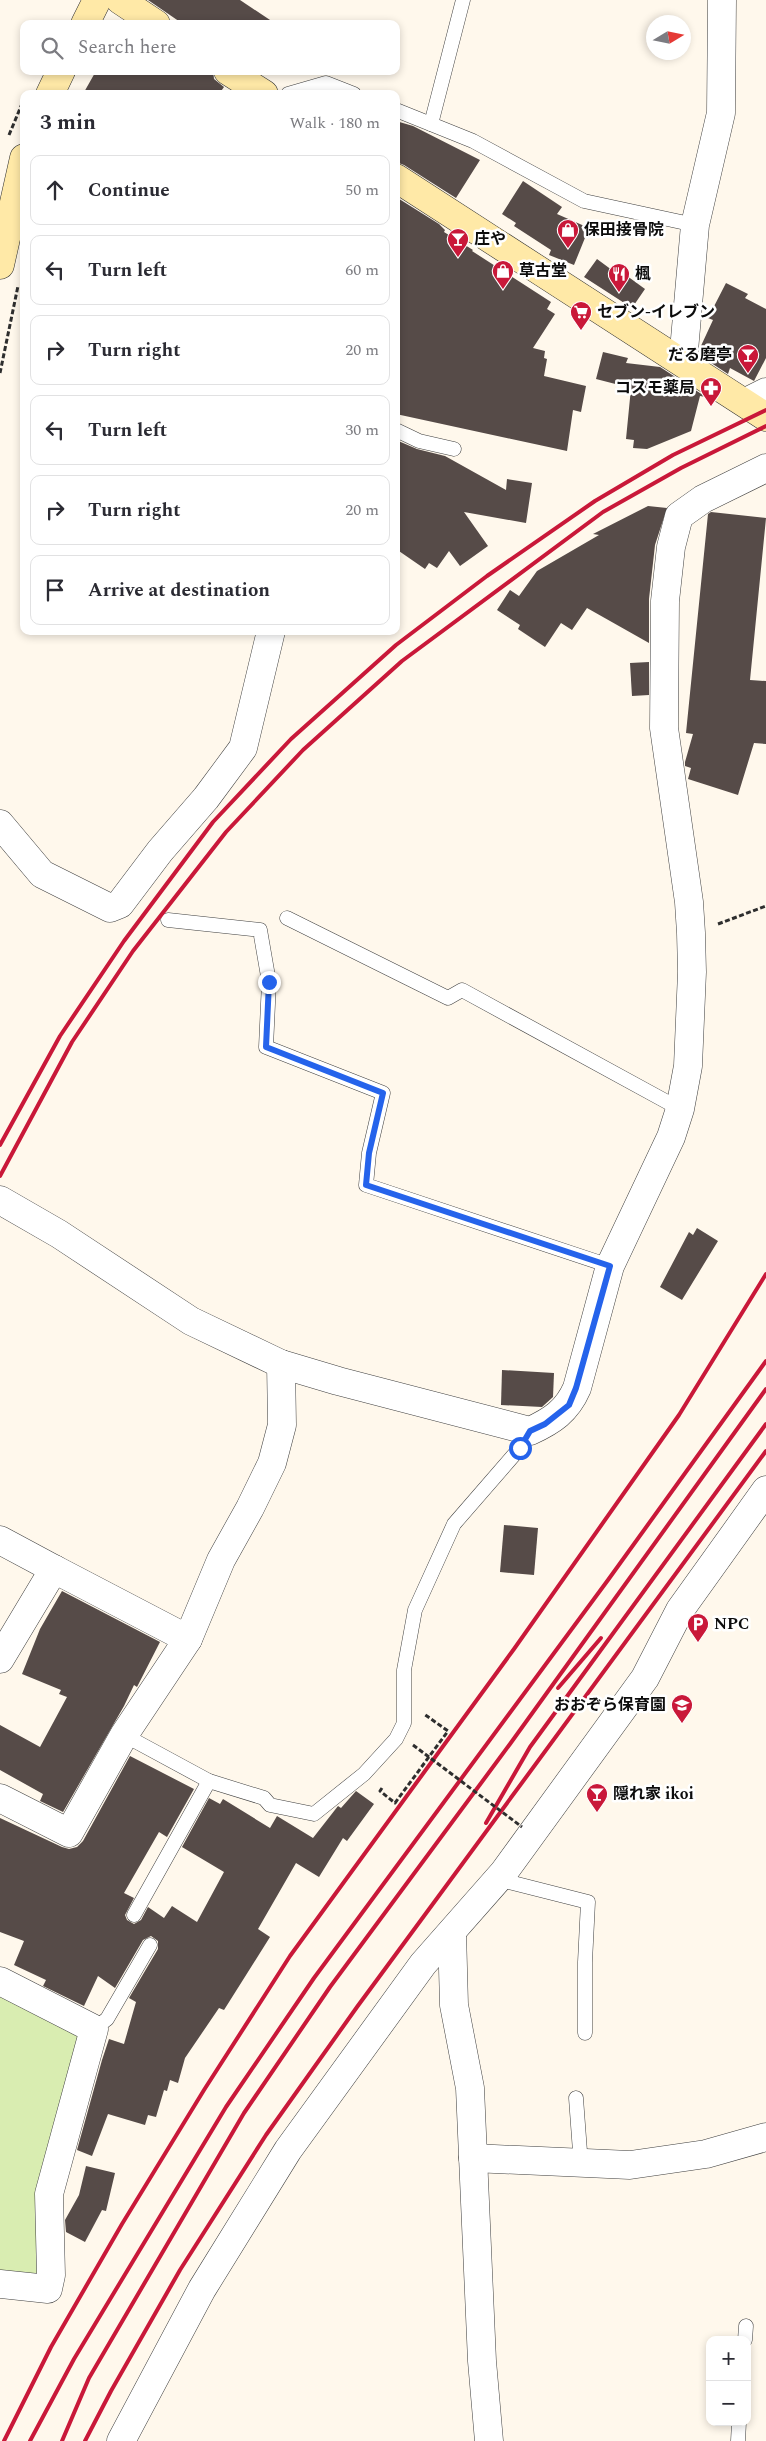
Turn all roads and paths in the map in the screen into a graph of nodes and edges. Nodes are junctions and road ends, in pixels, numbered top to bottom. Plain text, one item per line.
1 (97, 0) edge
2 (120, 0) edge
3 (463, 0) edge
4 (722, 0) edge
5 (87, 20) edge
6 (150, 20) edge
7 (59, 75) edge
8 (234, 81) edge
9 (52, 90) edge
10 (255, 90) edge
11 (302, 90) edge
12 (344, 90) edge
13 (400, 112) edge
14 (431, 124) junction
15 (400, 181) edge
16 (20, 190) edge
17 (695, 225) junction
18 (10, 271) edge
19 (683, 362) junction
20 (0, 374) edge
21 (759, 403) edge
22 (400, 432) edge
23 (454, 449) dead end
24 (766, 468) edge
25 (270, 635) edge
26 (0, 824) edge
27 (766, 906) edge
28 (287, 918) dead end
29 (168, 920) dead end
30 (691, 933) junction
31 (680, 1109) junction
32 (0, 1200) edge
33 (610, 1266) junction
34 (281, 1364) junction
35 (530, 1431) junction
36 (766, 1490) edge
37 (0, 1540) edge
38 (54, 1569) junction
39 (188, 1639) junction
40 (0, 1659) edge
41 (420, 1720) dead end
42 (124, 1735) junction
43 (408, 1753) dead end
44 (209, 1781) junction
45 (385, 1784) dead end
46 (0, 1798) edge
47 (522, 1827) dead end
48 (498, 1879) junction
49 (134, 1915) dead end
50 (452, 1932) junction
51 (150, 1945) dead end
52 (0, 1981) edge
53 (94, 2029) junction
54 (585, 2033) dead end
55 (576, 2098) dead end
56 (766, 2137) edge
57 (473, 2158) junction
58 (581, 2164) junction
59 (0, 2284) edge
60 (739, 2426) edge
61 (121, 2441) edge
62 (489, 2441) edge
63 (738, 2441) edge

1 - 5 main road
2 - 6 main road
3 - 14 lane
4 - 17 street
7 - 9 main road
8 - 10 main road
11 - 12 lane
13 - 14 lane
14 - 17 lane
15 - 19 main road
16 - 18 main road
17 - 19 street
18 - 20 path
19 - 21 main road
22 - 23 lane
24 - 30 street
25 - 26 street
27 - 30 path
28 - 31 lane
29 - 33 lane
30 - 31 street
31 - 33 street
32 - 34 street
33 - 35 street
34 - 35 street
34 - 39 street
35 - 44 lane
36 - 48 street
37 - 38 street
38 - 39 street
38 - 40 street
39 - 42 street
41 - 45 path
42 - 44 lane
42 - 46 street
43 - 47 path, bridge
44 - 49 lane
48 - 50 street
48 - 54 lane
50 - 57 street
50 - 61 street
51 - 53 lane
52 - 53 street
53 - 59 street
55 - 58 lane
56 - 58 street
57 - 58 street
57 - 62 street
60 - 63 lane

